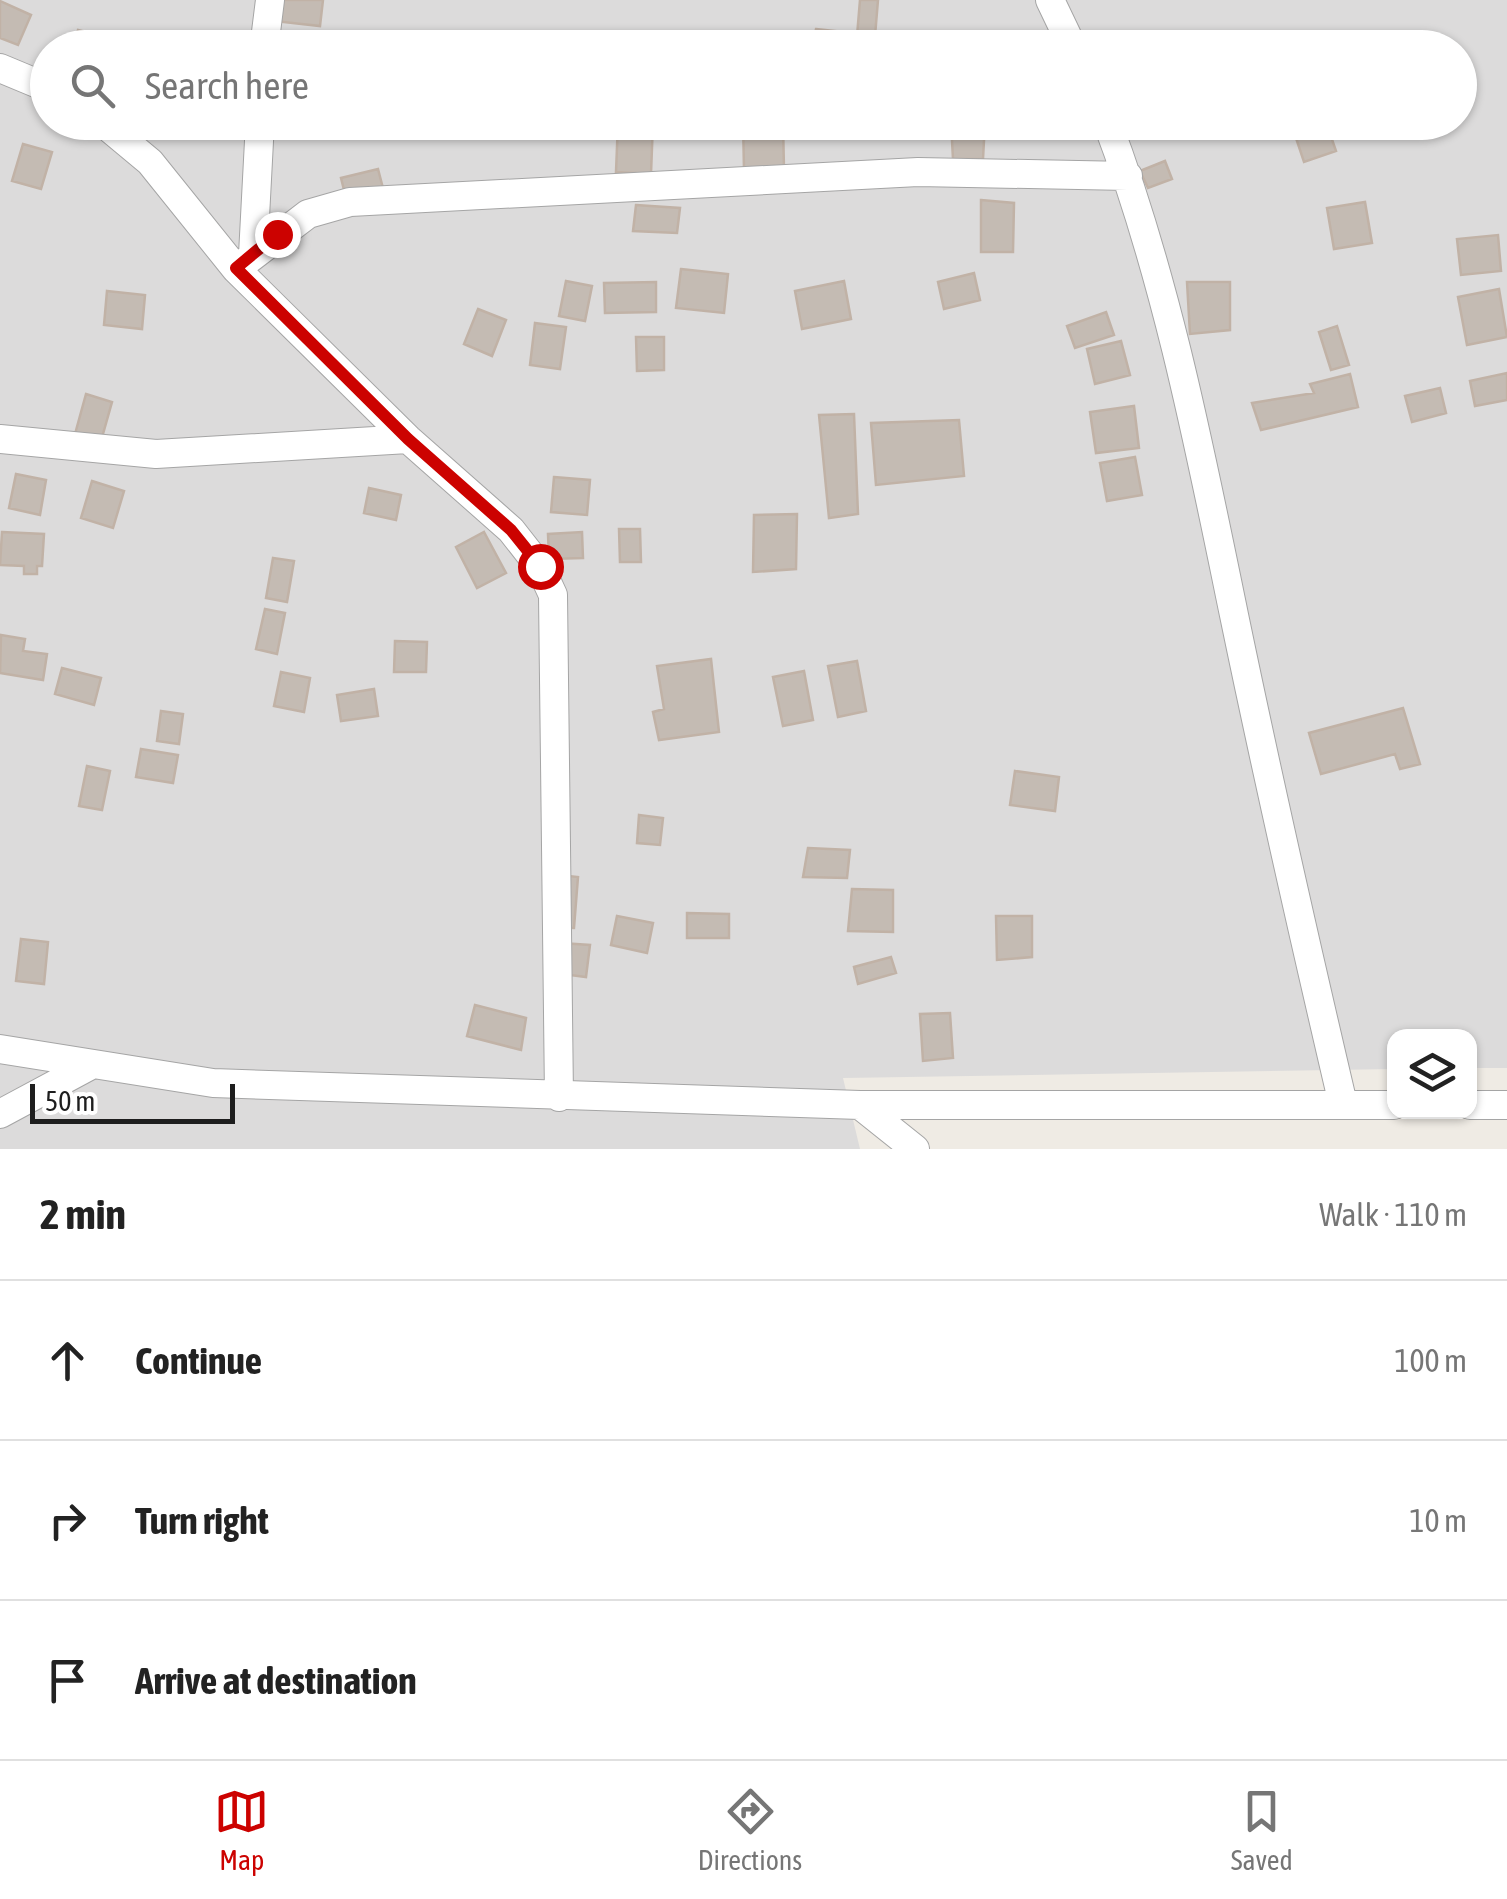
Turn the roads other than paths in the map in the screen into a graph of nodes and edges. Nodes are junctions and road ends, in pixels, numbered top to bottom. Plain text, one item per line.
1 (270, 0) edge
2 (1050, 0) edge
3 (266, 30) edge
4 (1064, 30) edge
5 (0, 68) edge
6 (30, 80) edge
7 (124, 140) edge
8 (258, 140) edge
9 (1114, 140) edge
10 (1128, 176) junction
11 (244, 262) junction
12 (408, 439) junction
13 (0, 440) edge
14 (0, 1049) edge
15 (94, 1064) junction
16 (559, 1097) junction
17 (860, 1104) junction
18 (1343, 1104) junction
19 (1387, 1104) edge
20 (1477, 1105) edge
21 (1507, 1105) edge
22 (0, 1114) edge
23 (916, 1149) edge

1 - 3 street
2 - 4 street
5 - 6 street
7 - 11 street
8 - 11 street
9 - 10 street
10 - 11 street
10 - 18 street
11 - 12 street
12 - 13 street
12 - 16 street
14 - 15 street
15 - 16 street
15 - 22 street
16 - 17 street
17 - 18 street
17 - 23 street
18 - 19 street
20 - 21 street

